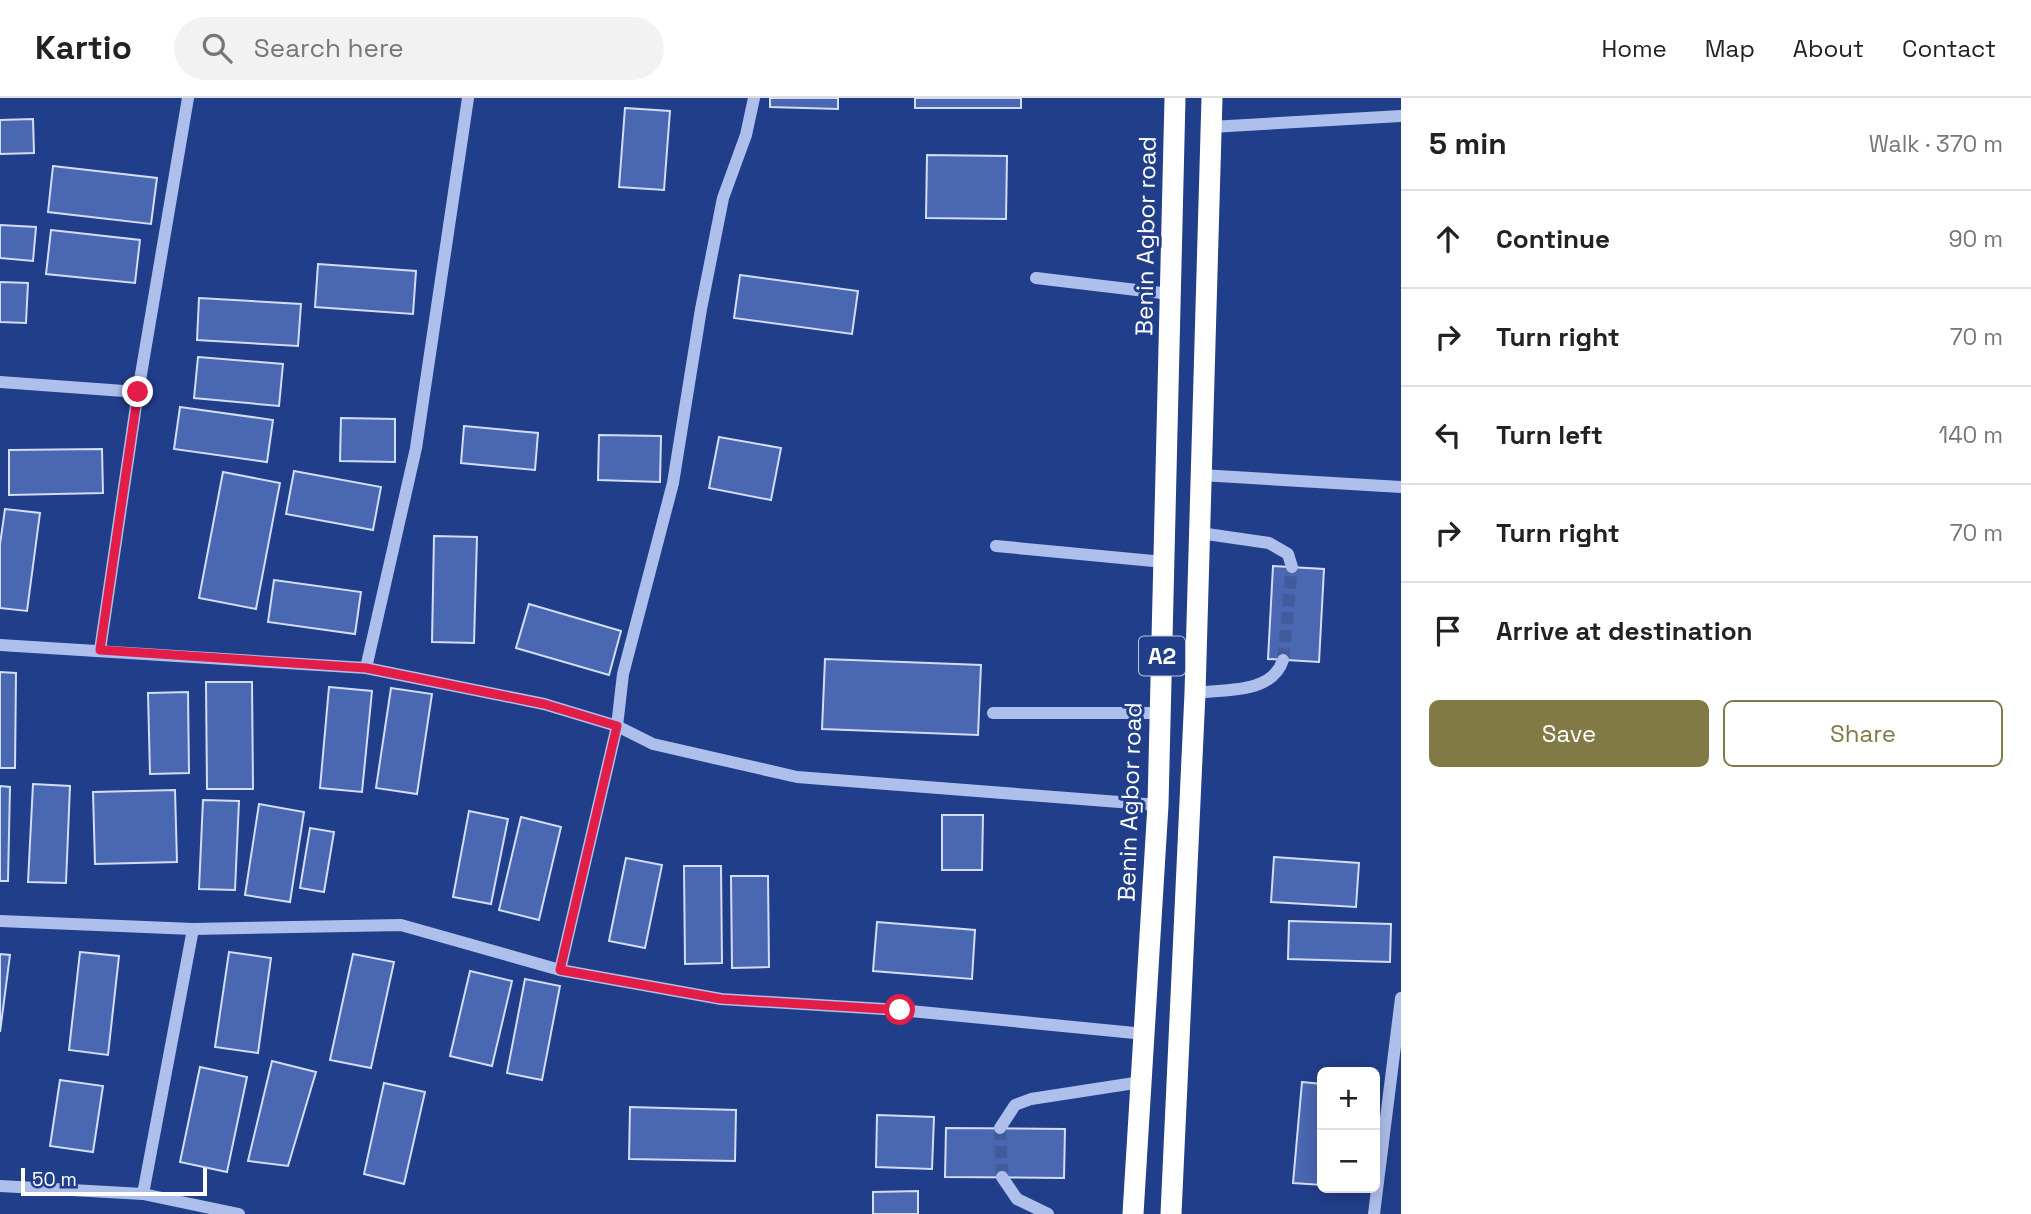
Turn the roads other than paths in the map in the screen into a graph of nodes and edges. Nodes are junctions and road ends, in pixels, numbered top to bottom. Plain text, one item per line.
1 (188, 98) edge
2 (468, 98) edge
3 (754, 98) edge
4 (1175, 98) edge
5 (1212, 98) edge
6 (1401, 116) edge
7 (1211, 127) junction
8 (1036, 278) dead end
9 (1170, 294) junction
10 (0, 382) edge
11 (138, 392) junction
12 (1201, 475) junction
13 (1401, 487) edge
14 (1199, 533) junction
15 (996, 546) dead end
16 (1164, 562) junction
17 (1292, 567) dead end
18 (0, 645) edge
19 (100, 650) junction
20 (1283, 660) tunnel mouth
21 (366, 668) junction
22 (1195, 692) junction
23 (993, 713) dead end
24 (1161, 713) junction
25 (617, 726) junction
26 (1158, 806) junction
27 (0, 921) edge
28 (193, 929) junction
29 (560, 970) junction
30 (1401, 998) edge
31 (1145, 1034) junction
32 (1141, 1082) junction
33 (1000, 1128) tunnel mouth
34 (1002, 1177) tunnel mouth
35 (0, 1186) edge
36 (143, 1194) junction
37 (239, 1214) edge
38 (1048, 1214) edge
39 (1133, 1214) edge
40 (1171, 1214) edge
41 (1374, 1214) edge

1 - 11 street
2 - 21 street
3 - 25 street
4 - 9 highway, Benin Agbor road / A2
5 - 7 highway, A2
6 - 7 street
7 - 12 highway, A2
8 - 9 street
9 - 16 highway, Benin Agbor road / A2
10 - 11 street
11 - 19 street
12 - 13 street
12 - 14 highway, A2
14 - 17 street
14 - 22 highway, A2
15 - 16 street
16 - 24 highway, Benin Agbor road / A2
18 - 19 street
19 - 21 street
20 - 22 street
21 - 25 street
22 - 40 highway, A2
23 - 24 street
24 - 26 highway, Benin Agbor road / A2
25 - 26 street
25 - 29 street
26 - 31 highway, Benin Agbor road / A2
27 - 28 street
28 - 29 street
28 - 36 street
29 - 31 street
30 - 41 street
31 - 32 highway, Benin Agbor road / A2
32 - 33 street
32 - 39 highway, Benin Agbor road / A2
34 - 38 street
35 - 36 street
36 - 37 street

